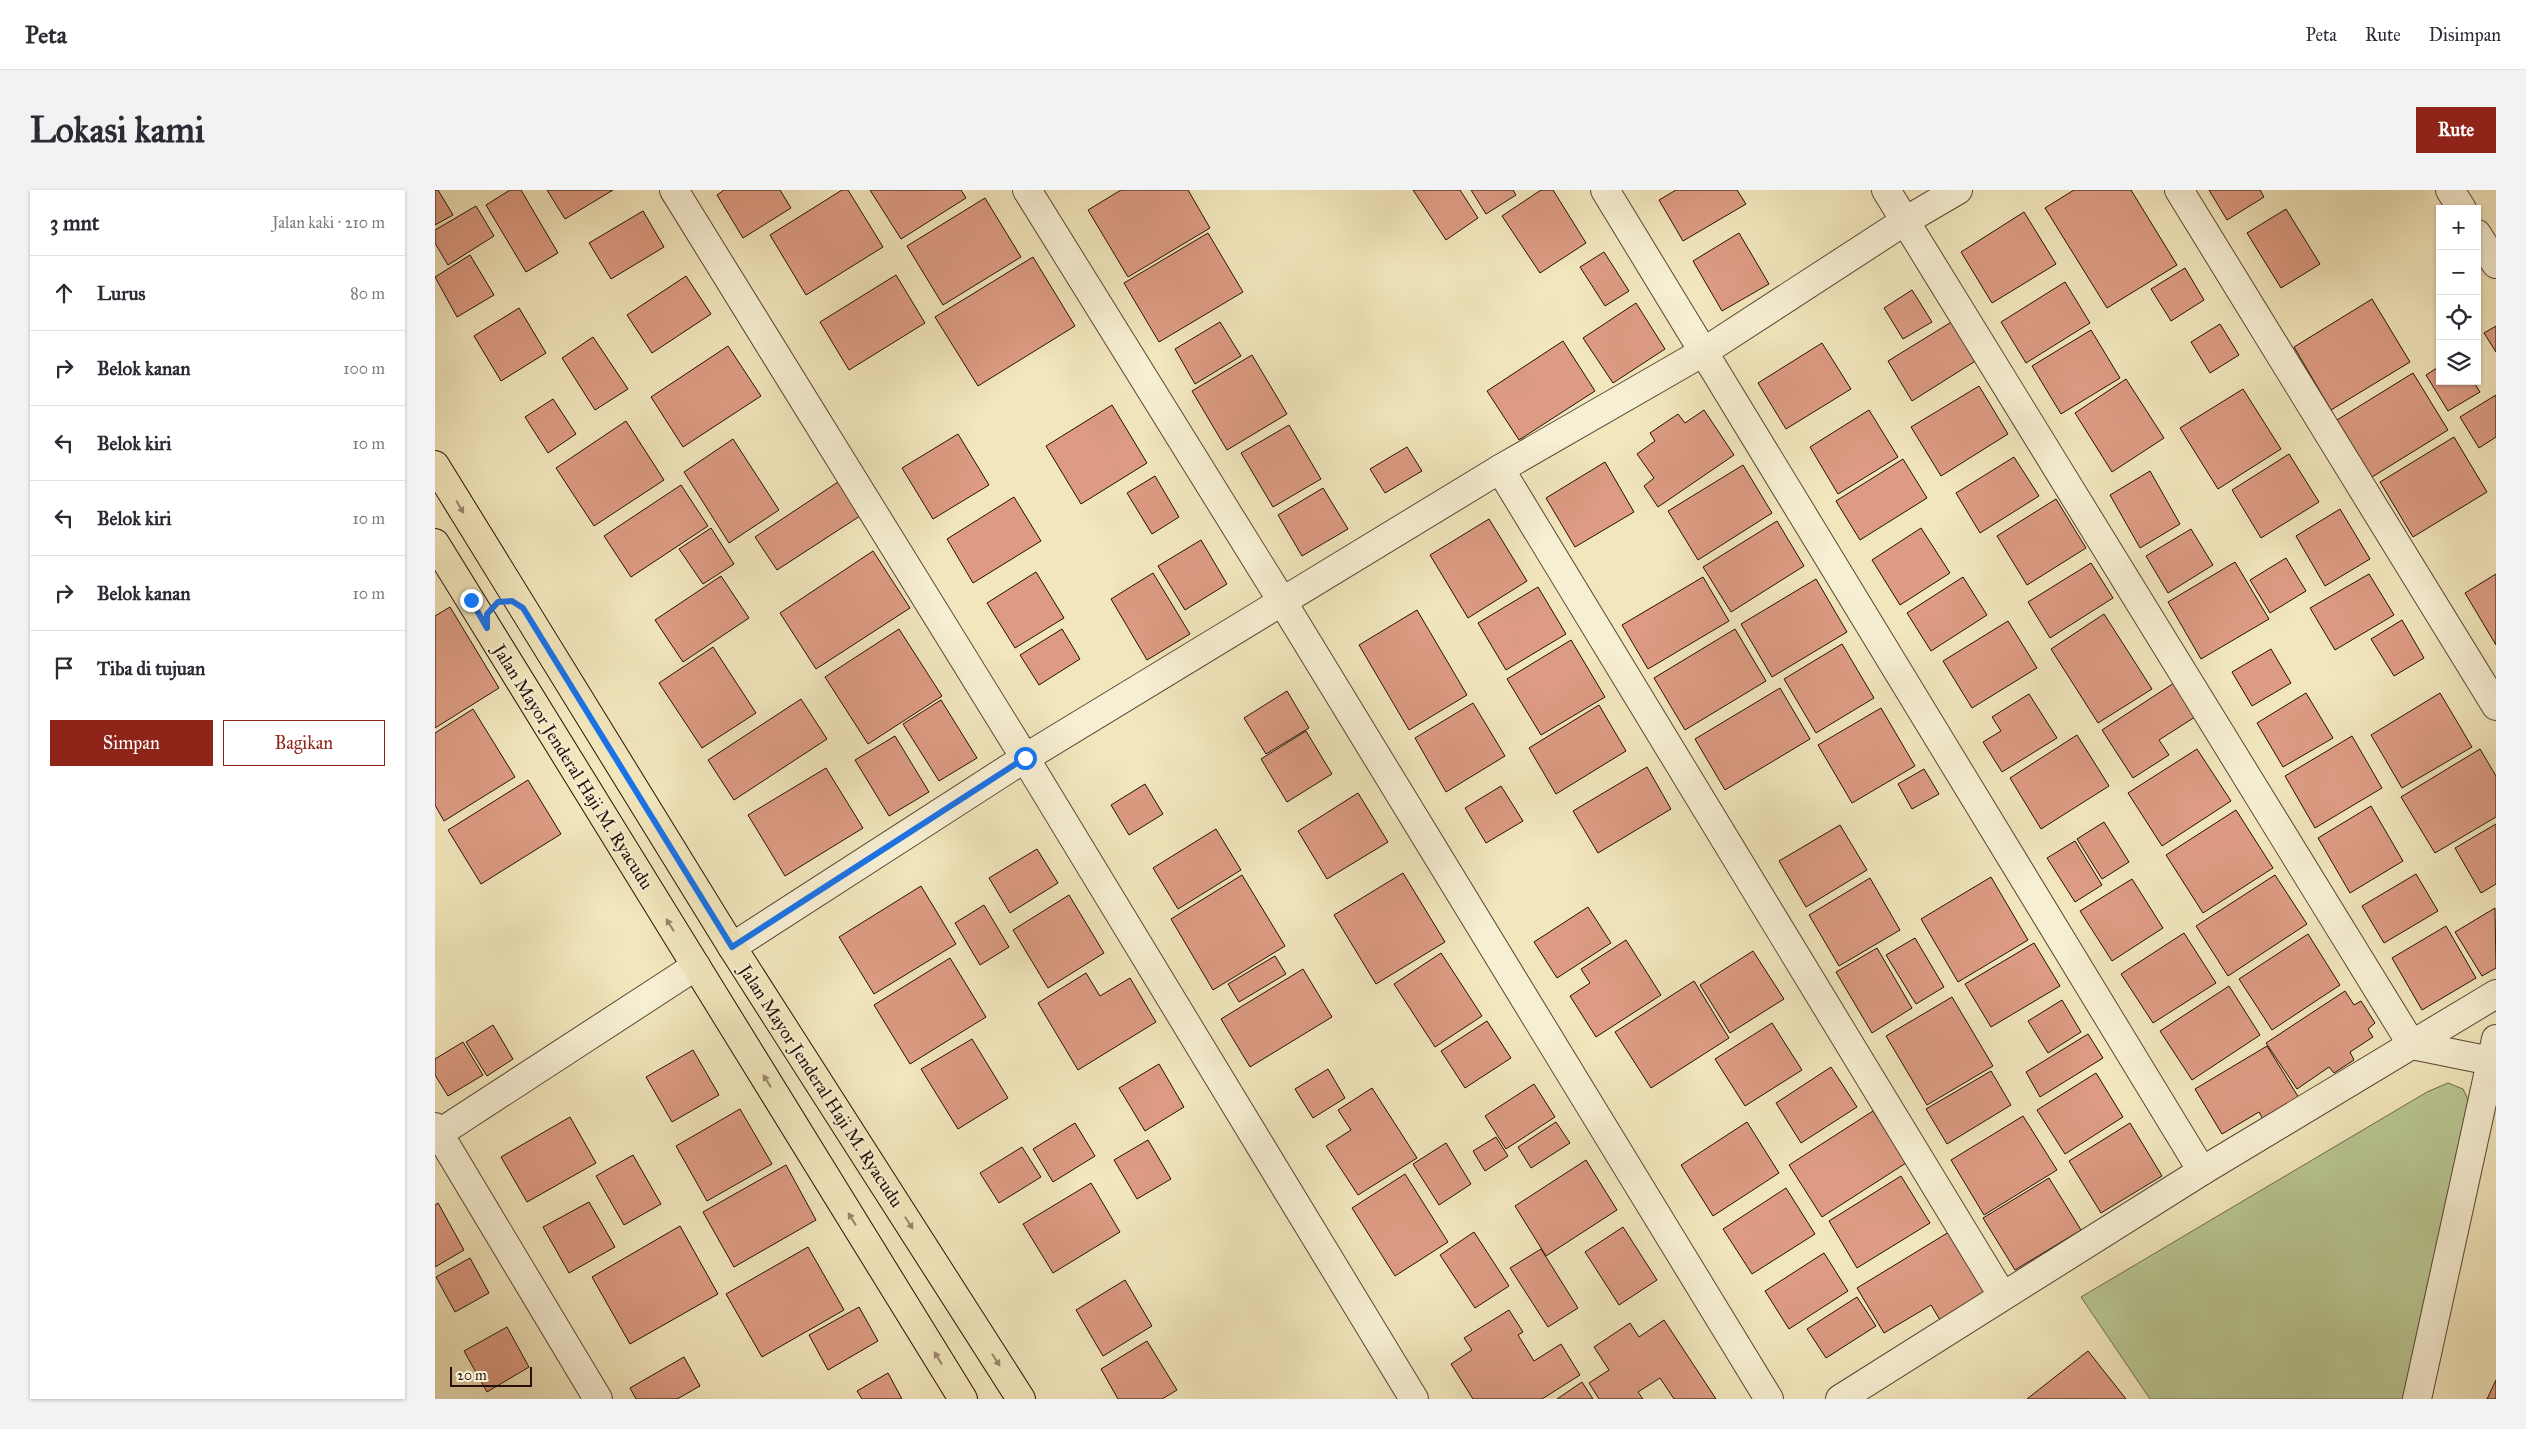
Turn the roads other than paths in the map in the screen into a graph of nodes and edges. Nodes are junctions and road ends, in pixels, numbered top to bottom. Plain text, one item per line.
1 (674, 190) edge
2 (1027, 190) edge
3 (1605, 190) edge
4 (1887, 190) edge
5 (1958, 190) edge
6 (2179, 190) edge
7 (2450, 190) edge
8 (2459, 205) edge
9 (1905, 221) junction
10 (2481, 240) edge
11 (2496, 264) edge
12 (1705, 351) junction
13 (435, 465) edge
14 (1500, 468) junction
15 (435, 543) edge
16 (486, 548) junction
17 (451, 569) junction
18 (1282, 602) junction
19 (523, 608) junction
20 (487, 628) junction
21 (2496, 706) edge
22 (1025, 758) junction
23 (732, 947) junction
24 (696, 966) junction
25 (2496, 994) edge
26 (2412, 1045) junction
27 (2494, 1054) edge
28 (436, 1132) edge
29 (2202, 1171) junction
30 (2002, 1295) junction
31 (598, 1399) edge
32 (963, 1399) edge
33 (1021, 1399) edge
34 (1414, 1399) edge
35 (1769, 1399) edge
36 (1840, 1399) edge
37 (2417, 1399) edge

1 - 22 street
2 - 18 street
3 - 12 street
4 - 9 street
5 - 9 street
6 - 21 street
7 - 8 street
9 - 12 street
9 - 26 street
10 - 11 street
12 - 14 street
12 - 29 street
13 -> 16 main road, Jalan Mayor Jenderal Haji M. Ryacudu
14 - 18 street
14 - 30 street
15 - 17 main road, Jalan Mayor Jenderal Haji M. Ryacudu
16 - 17 main road
16 - 19 main road, Jalan Mayor Jenderal Haji M. Ryacudu
17 - 20 main road, Jalan Mayor Jenderal Haji M. Ryacudu
18 - 22 street
18 - 35 street
19 - 20 main road
19 - 23 main road, Jalan Mayor Jenderal Haji M. Ryacudu
24 -> 20 main road, Jalan Mayor Jenderal Haji M. Ryacudu
22 - 23 street
22 - 34 street
23 -> 33 main road, Jalan Mayor Jenderal Haji M. Ryacudu
24 - 28 street
32 -> 24 main road, Jalan Mayor Jenderal Haji M. Ryacudu
25 - 26 street
26 - 27 street
26 - 29 street
27 - 37 street
28 - 31 street
29 - 30 street
30 - 36 street

